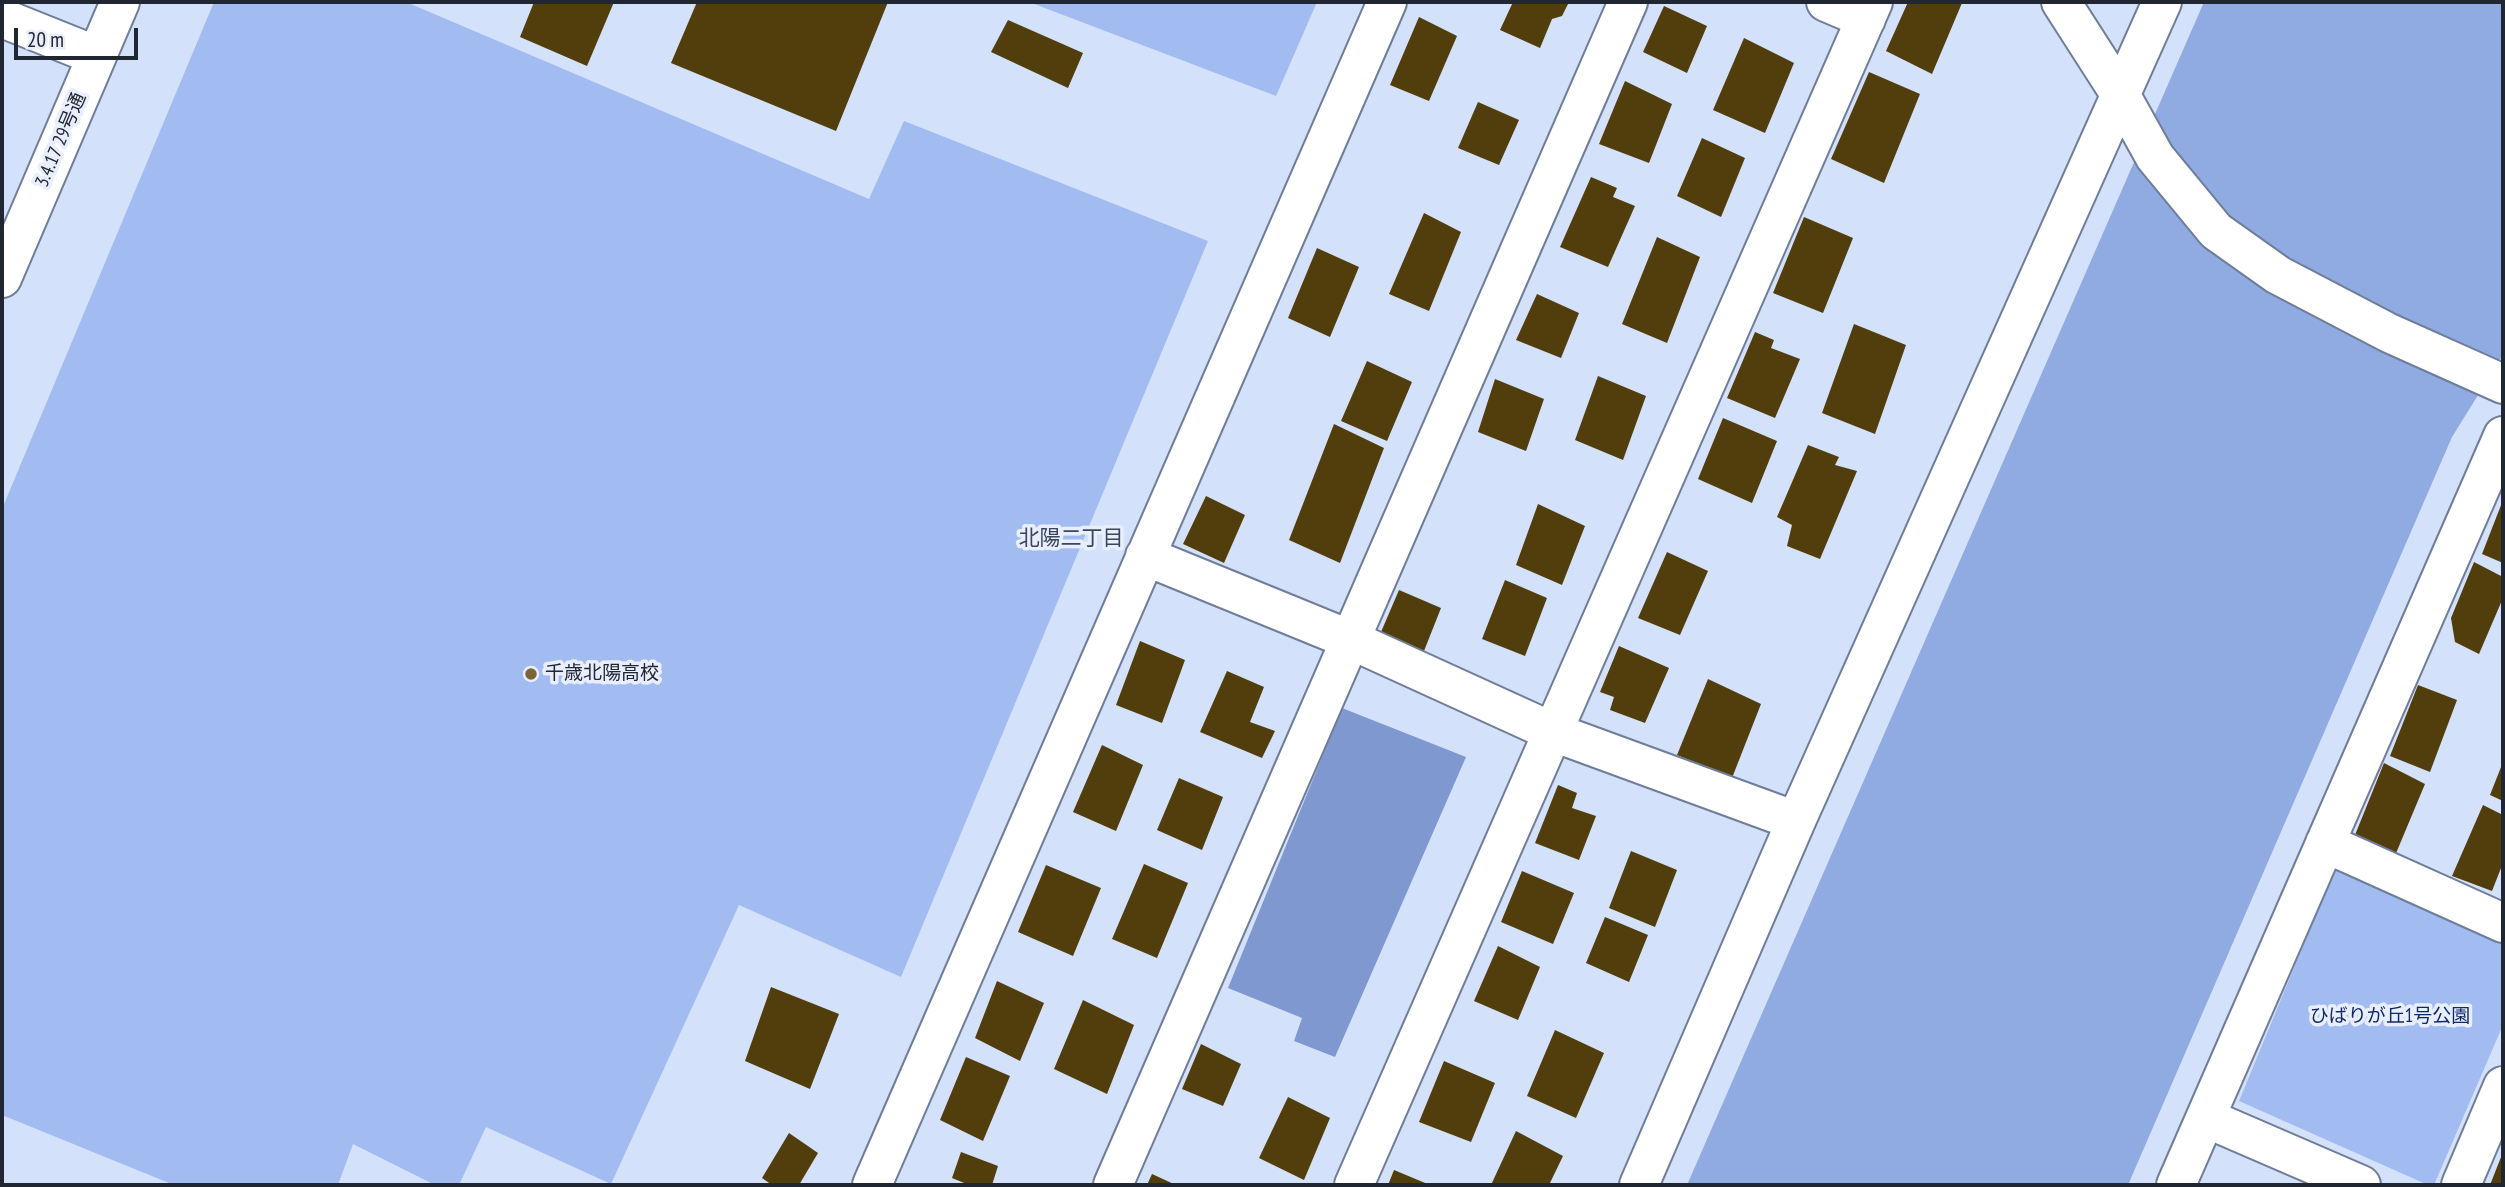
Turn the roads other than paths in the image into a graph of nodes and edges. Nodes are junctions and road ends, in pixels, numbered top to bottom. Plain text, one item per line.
1 (120, 2) edge
2 (1387, 2) edge
3 (1628, 2) edge
4 (1826, 2) edge
5 (2061, 2) edge
6 (2162, 2) edge
7 (1870, 10) edge
8 (2, 18) edge
9 (97, 56) junction
10 (2120, 94) junction
11 (2, 278) edge
12 (2503, 384) edge
13 (2503, 436) edge
14 (1146, 556) junction
15 (1351, 640) junction
16 (1553, 733) junction
17 (1796, 821) junction
18 (2325, 843) junction
19 (2503, 923) edge
20 (2503, 1086) edge
21 (2206, 1118) junction
22 (872, 1185) edge
23 (1113, 1185) edge
24 (1354, 1185) edge
25 (1639, 1185) edge
26 (2176, 1185) edge
27 (2361, 1185) edge
28 (2461, 1185) edge

1 - 9 street, 3.4.17 29号通
2 - 14 street
3 - 15 street
4 - 7 street
5 - 10 street
6 - 10 street
7 - 16 street
8 - 9 street
9 - 11 street, 3.4.17 29号通
10 - 12 street
10 - 17 street
13 - 18 street
14 - 15 street
14 - 22 street
15 - 16 street
15 - 23 street
16 - 17 street
16 - 24 street
17 - 25 street
18 - 19 street
18 - 21 street
20 - 28 street
21 - 26 street
21 - 27 street

